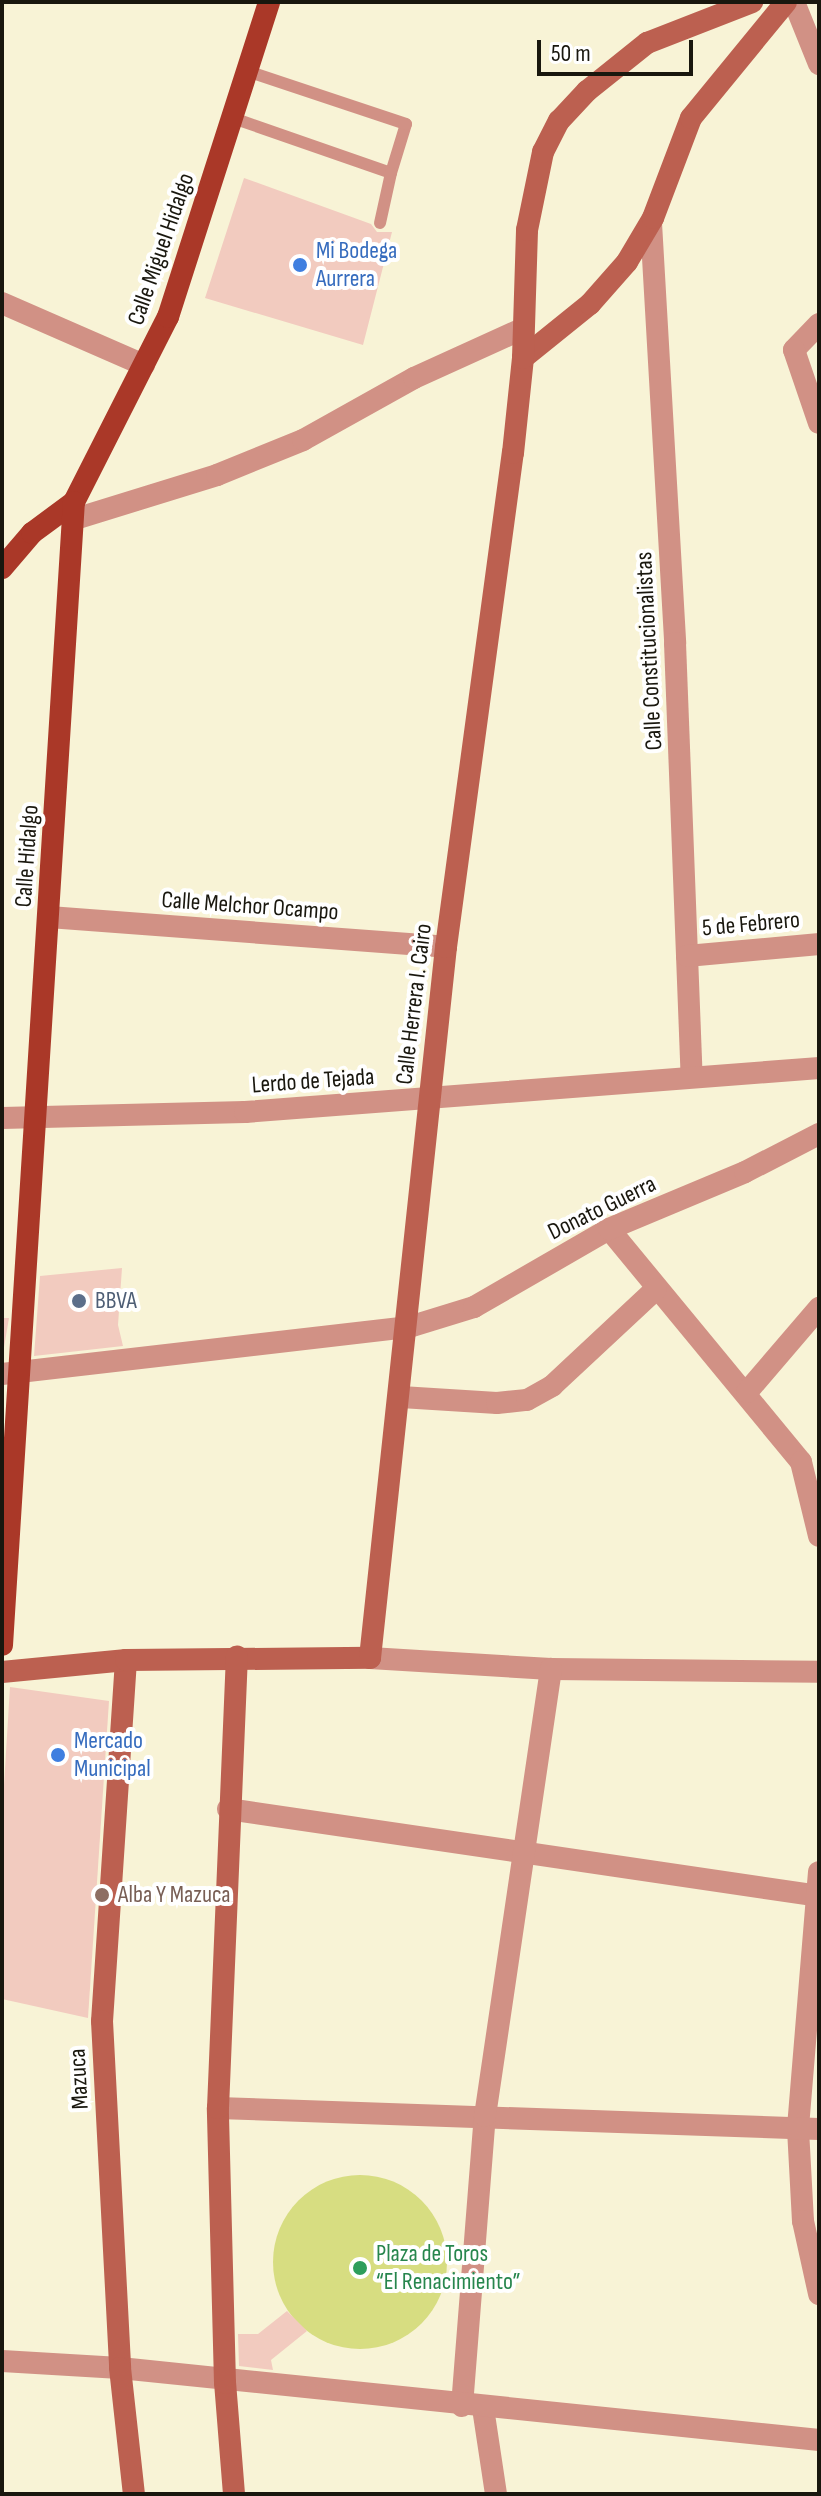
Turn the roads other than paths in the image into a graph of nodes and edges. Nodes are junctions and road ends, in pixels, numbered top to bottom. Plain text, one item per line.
1 (269, 2) edge
2 (752, 2) edge
3 (786, 2) edge
4 (794, 2) edge
5 (819, 64) edge
6 (247, 71) junction
7 (233, 118) junction
8 (391, 173) junction
9 (380, 223) dead end
10 (651, 223) junction
11 (2, 303) edge
12 (819, 324) edge
13 (520, 330) junction
14 (523, 358) junction
15 (144, 365) junction
16 (819, 423) edge
17 (75, 510) junction
18 (2, 568) edge
19 (49, 917) junction
20 (819, 944) edge
21 (446, 947) junction
22 (687, 956) junction
23 (819, 1068) edge
24 (692, 1077) junction
25 (429, 1098) junction
26 (37, 1116) junction
27 (2, 1118) edge
28 (819, 1134) edge
29 (609, 1229) junction
30 (656, 1289) junction
31 (819, 1308) edge
32 (409, 1327) junction
33 (11, 1373) edge
34 (747, 1392) junction
35 (401, 1397) junction
36 (810, 1463) edge
37 (819, 1536) edge
38 (2, 1645) edge
39 (237, 1656) junction
40 (370, 1658) junction
41 (126, 1660) junction
42 (551, 1669) junction
43 (2, 1672) edge
44 (819, 1672) edge
45 (228, 1809) junction
46 (525, 1856) junction
47 (819, 1872) edge
48 (817, 1896) edge
49 (218, 2108) junction
50 (485, 2116) junction
51 (808, 2129) edge
52 (819, 2294) edge
53 (2, 2361) edge
54 (120, 2368) junction
55 (225, 2383) junction
56 (472, 2407) junction
57 (819, 2440) edge
58 (134, 2494) edge
59 (234, 2494) edge
60 (496, 2494) edge

1 - 6 main road, Calle Miguel Hidalgo
2 - 13 main road, Calle Herrera I. Cairo
3 - 10 main road
4 - 5 street
6 - 7 main road, Calle Miguel Hidalgo
6 - 8 lane
7 - 8 lane
7 - 15 main road, Calle Miguel Hidalgo
8 - 9 lane
10 - 14 main road
10 - 22 street, Calle Constitucionalistas
11 - 15 street
12 - 16 street
13 - 14 main road, Calle Herrera I. Cairo
13 - 17 street
14 - 21 main road, Calle Herrera I. Cairo
15 - 17 main road, Calle Miguel Hidalgo
17 - 18 main road
17 - 19 main road, Calle Hidalgo
19 - 21 street, Calle Melchor Ocampo
19 - 26 main road, Calle Hidalgo
20 - 22 street, 5 de Febrero
21 - 25 main road, Calle Herrera I. Cairo
22 - 24 street, Calle Constitucionalistas
23 - 24 street, Lerdo de Tejada
24 - 25 street, Lerdo de Tejada
25 - 26 street, Lerdo de Tejada
25 - 32 main road, Calle Herrera I. Cairo
26 - 27 street, Lerdo de Tejada
26 - 33 main road, Calle Hidalgo
28 - 29 street, Donato Guerra
29 - 30 street
29 - 32 street, Donato Guerra
30 - 34 street
30 - 35 street
31 - 34 street
32 - 33 street, Donato Guerra
32 - 35 main road, Calle Herrera I. Cairo
33 - 38 main road, Calle Hidalgo
34 - 36 street
35 - 40 main road, Calle Herrera I. Cairo
36 - 37 street
39 - 40 main road
39 - 41 main road
39 - 45 main road
40 - 42 street
41 - 43 main road
41 - 54 main road, Mazuca
42 - 44 street
42 - 46 street
45 - 46 street
45 - 49 main road
46 - 48 street
46 - 50 street
47 - 48 street
48 - 51 street
49 - 50 street
49 - 55 main road
50 - 51 street
50 - 56 street
51 - 52 street
53 - 54 street
54 - 55 street
54 - 58 main road, Mazuca
55 - 56 street
55 - 59 main road
56 - 57 street
56 - 60 street

